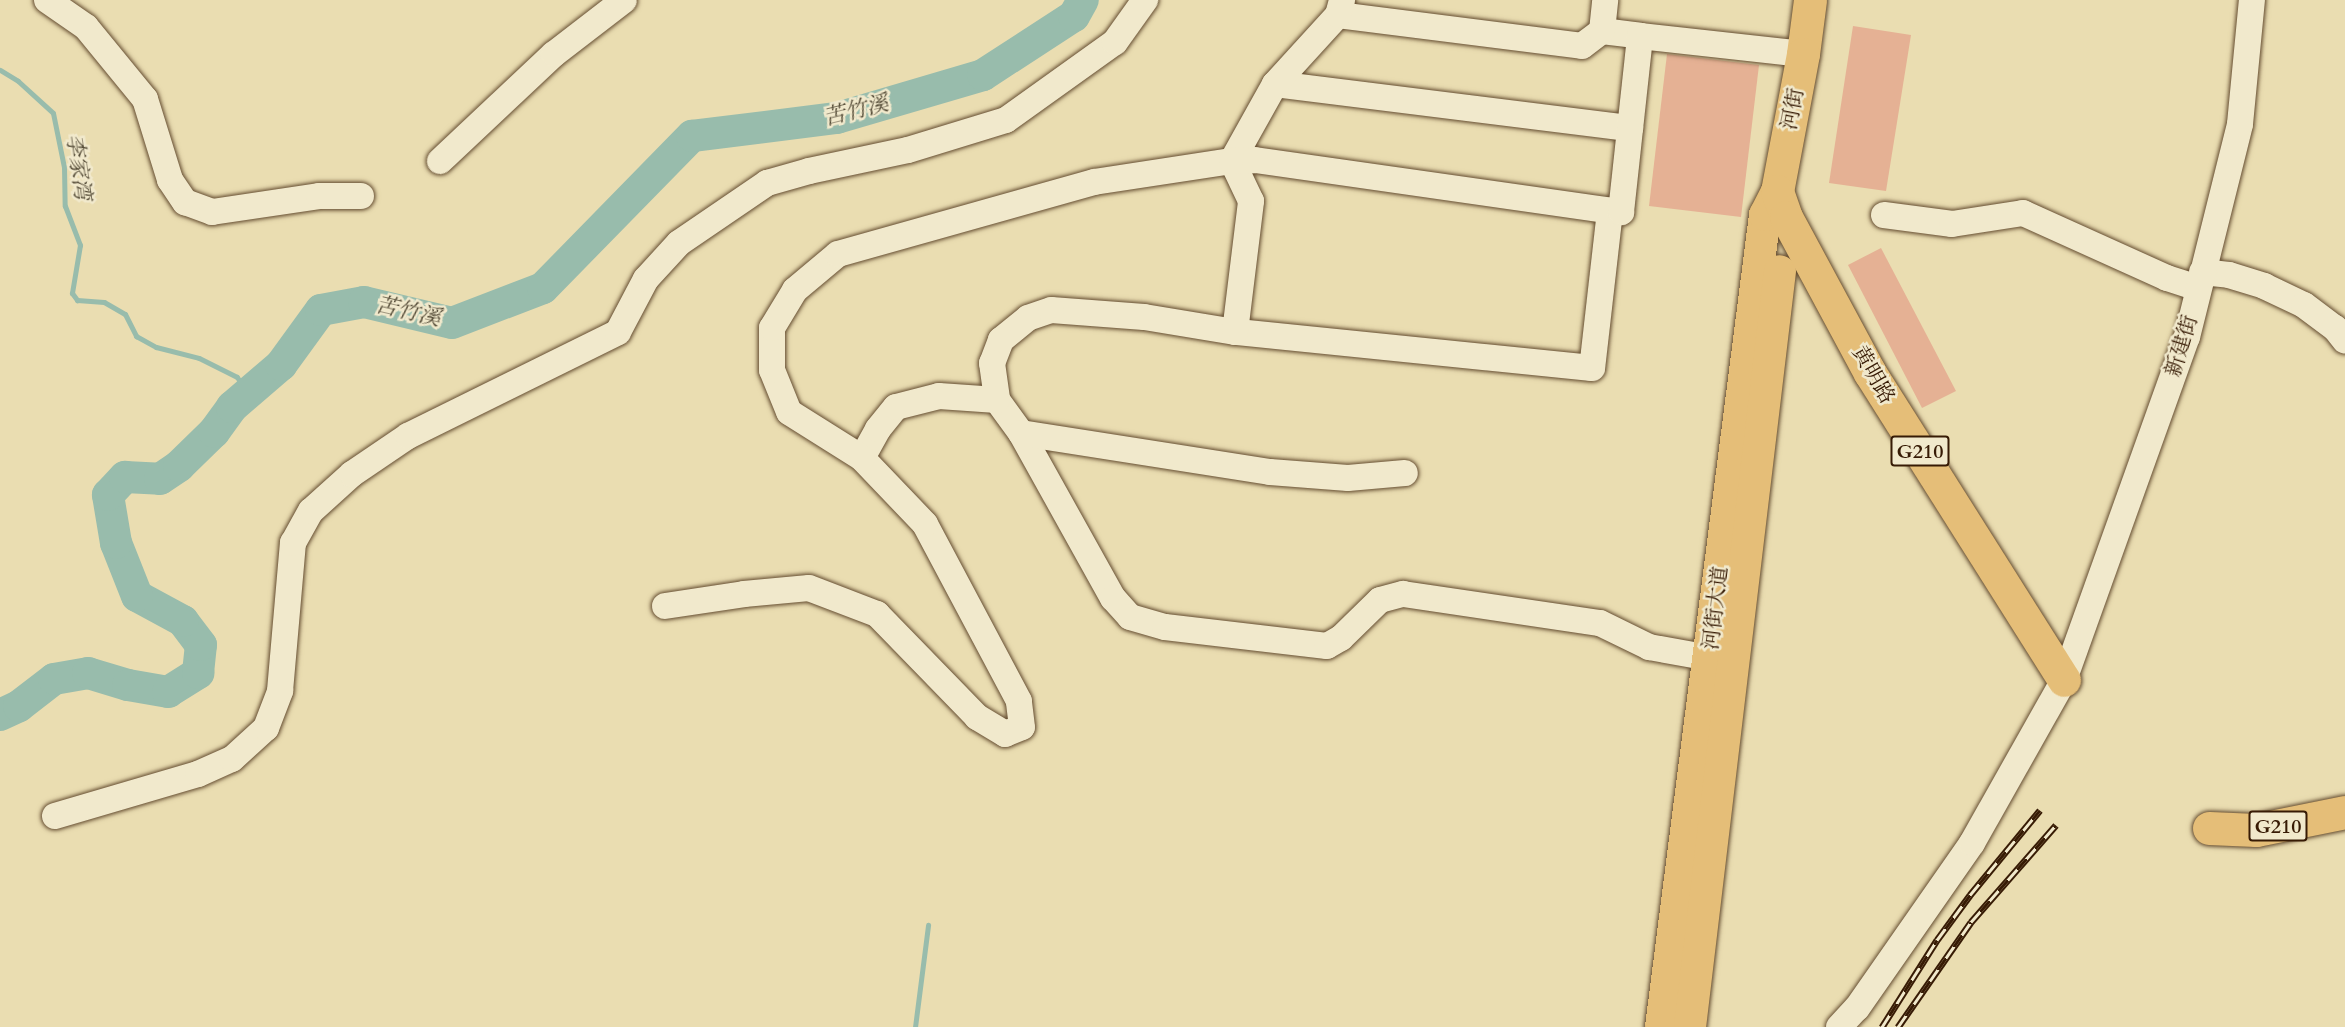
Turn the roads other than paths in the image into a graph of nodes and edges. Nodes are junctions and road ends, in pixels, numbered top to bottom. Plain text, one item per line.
1 (48, 0) edge
2 (624, 0) edge
3 (1145, 0) edge
4 (1605, 0) edge
5 (1810, 0) edge
6 (2252, 0) edge
7 (1340, 7) edge
8 (1602, 31) junction
9 (1640, 36) junction
10 (1803, 54) junction
11 (1275, 84) junction
12 (1630, 128) junction
13 (440, 161) dead end
14 (1232, 161) junction
15 (361, 196) dead end
16 (1781, 204) junction
17 (1610, 211) junction
18 (1884, 215) dead end
19 (2200, 280) junction
20 (1235, 332) junction
21 (2345, 341) edge
22 (997, 400) junction
23 (1022, 433) junction
24 (862, 458) junction
25 (1405, 473) dead end
26 (665, 606) dead end
27 (1710, 658) junction
28 (2064, 680) junction
29 (2345, 812) edge
30 (55, 816) dead end
31 (2209, 828) dead end
32 (1661, 1027) edge
33 (1690, 1027) edge
34 (1839, 1027) edge

1 - 15 street
2 - 13 street
3 - 30 street
4 - 8 street
5 - 10 highway, 河街
6 - 19 street, 新建街
7 - 8 street
7 - 11 street
8 - 9 street
9 - 10 street
9 - 12 street
10 - 16 highway, 河街
11 - 12 street
11 - 14 street
12 - 17 street
14 - 17 street
14 - 20 street
14 - 24 street
16 - 27 main road, 河街大道
16 - 28 highway, 黄明路 / G210
16 - 33 main road, 河街大道
17 - 20 street
18 - 19 street
19 - 21 street
19 - 28 street, 新建街
20 - 22 street
22 - 23 street
22 - 24 street
23 - 25 street
23 - 27 street
24 - 26 street
27 - 32 main road, 河街大道
28 - 34 street, 新建街
29 - 31 highway, G210

